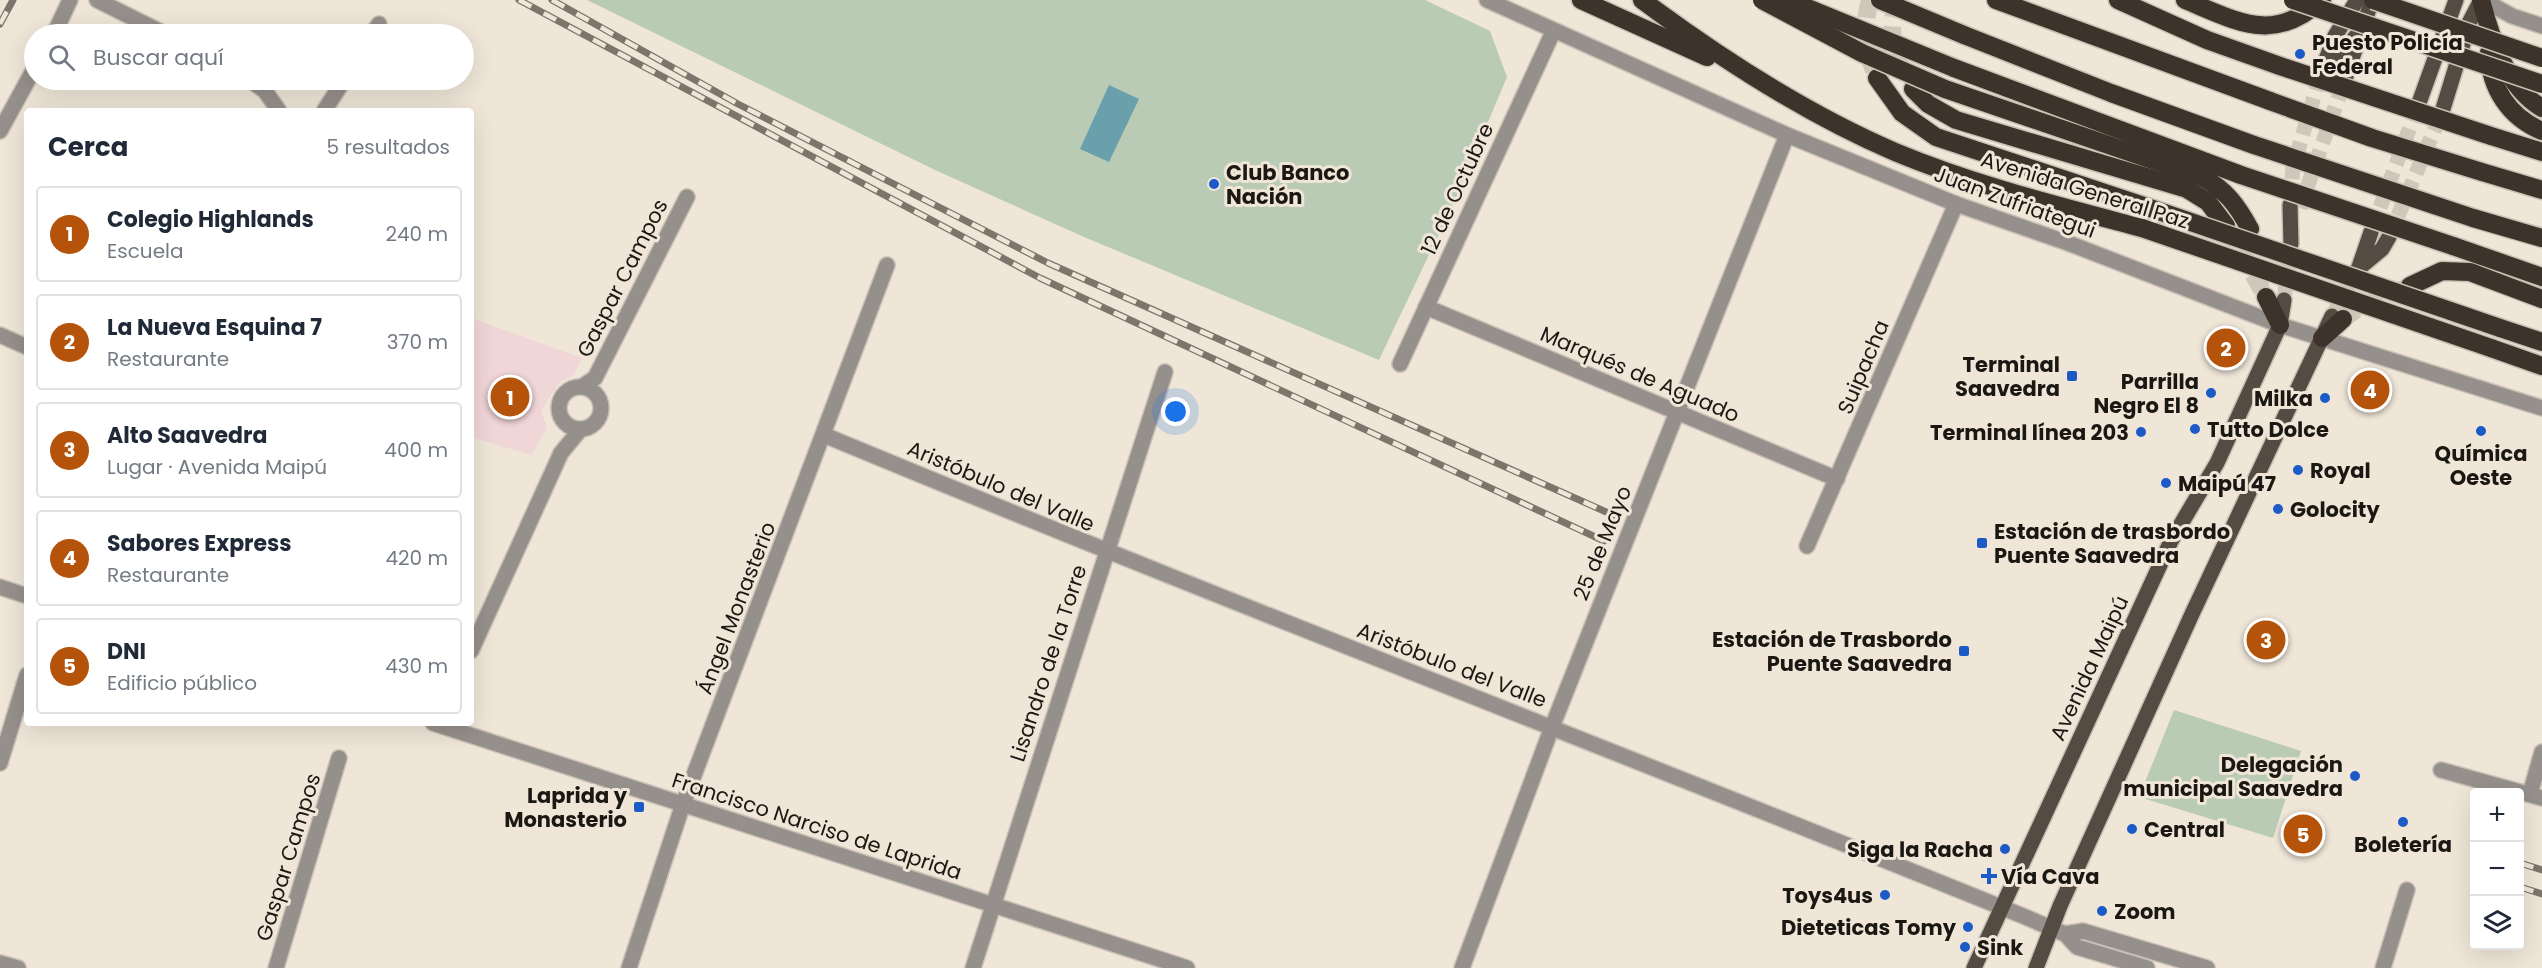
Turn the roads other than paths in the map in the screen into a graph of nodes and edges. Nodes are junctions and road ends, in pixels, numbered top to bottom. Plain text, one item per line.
1 (70, 0) edge
2 (97, 0) edge
3 (1487, 0) edge
4 (1581, 0) edge
5 (1642, 0) edge
6 (1762, 0) edge
7 (1788, 0) edge
8 (1880, 0) edge
9 (1996, 0) edge
10 (2118, 0) edge
11 (2186, 0) edge
12 (2293, 0) edge
13 (2322, 0) edge
14 (2357, 0) edge
15 (2373, 0) edge
16 (2456, 0) edge
17 (2482, 0) edge
18 (59, 24) edge
19 (145, 24) edge
20 (2542, 26) edge
21 (2488, 28) junction
22 (2362, 30) junction
23 (1553, 32) junction
24 (2542, 58) edge
25 (1877, 78) tunnel mouth
26 (1756, 79) junction
27 (2345, 79) tunnel mouth
28 (2542, 84) edge
29 (24, 87) edge
30 (1913, 89) tunnel mouth
31 (264, 90) edge
32 (338, 90) edge
33 (2419, 103) tunnel mouth
34 (277, 108) edge
35 (326, 108) edge
36 (2542, 108) edge
37 (2442, 112) tunnel mouth
38 (0, 131) edge
39 (2542, 131) edge
40 (1787, 135) junction
41 (2542, 152) edge
42 (2542, 190) edge
43 (687, 197) dead end
44 (1956, 204) junction
45 (2295, 206) tunnel mouth
46 (2226, 226) tunnel mouth
47 (2250, 229) dead end
48 (2371, 232) tunnel mouth
49 (2389, 237) tunnel mouth
50 (2542, 238) edge
51 (2291, 244) tunnel mouth
52 (887, 265) dead end
53 (2542, 277) edge
54 (2410, 286) tunnel mouth
55 (2274, 299) tunnel mouth
56 (2542, 299) edge
57 (1426, 307) junction
58 (2338, 317) tunnel mouth
59 (2280, 325) junction
60 (0, 334) edge
61 (2322, 338) junction
62 (2542, 342) edge
63 (24, 346) edge
64 (1400, 364) dead end
65 (2542, 366) edge
66 (1165, 372) dead end
67 (591, 386) junction
68 (2542, 408) edge
69 (1677, 412) junction
70 (564, 422) junction
71 (580, 430) junction
72 (824, 435) junction
73 (561, 453) junction
74 (1837, 479) junction
75 (1807, 546) dead end
76 (1106, 553) junction
77 (0, 587) edge
78 (24, 595) edge
79 (474, 644) edge
80 (24, 685) edge
81 (444, 726) edge
82 (1552, 727) junction
83 (2542, 752) edge
84 (339, 758) dead end
85 (0, 763) edge
86 (2441, 770) dead end
87 (2536, 796) edge
88 (683, 804) junction
89 (2407, 890) dead end
90 (992, 905) junction
91 (2001, 907) junction
92 (2058, 931) junction
93 (0, 963) edge
94 (18, 968) edge
95 (276, 968) edge
96 (629, 968) edge
97 (973, 968) edge
98 (1187, 968) edge
99 (1462, 968) edge
100 (1974, 968) edge
101 (2036, 968) edge
102 (2147, 968) edge
103 (2207, 968) edge
104 (2384, 968) edge

1 - 18 street
2 - 19 street
3 - 23 street, Juan Zufriategui
4 - 26 highway
5 - 26 highway, Avenida General Paz
6 - 47 highway, bridge
7 - 53 highway, bridge
8 - 50 highway, bridge
9 - 42 highway, bridge
10 - 41 highway, bridge
11 - 13 highway
12 - 28 highway, bridge
14 - 22 main road
15 - 22 main road
15 - 24 highway, bridge
16 - 33 main road
17 - 20 street
17 - 21 highway
17 - 37 main road
21 - 36 highway
21 - 39 highway
22 - 27 main road
23 - 40 street, Juan Zufriategui
23 - 57 street, 12 de Octubre
25 - 62 highway, bridge
26 - 65 highway, Avenida General Paz, bridge
29 - 38 street
30 - 46 highway
31 - 34 street
32 - 35 street
40 - 44 street, Juan Zufriategui
40 - 69 street, 25 de Mayo
43 - 67 street, Gaspar Campos
44 - 59 street, Juan Zufriategui
44 - 74 street, Suipacha
45 - 51 main road
48 - 49 main road
52 - 72 street, Ángel Monasterio
54 - 56 highway
55 - 59 highway
57 - 64 street, 12 de Octubre
57 - 69 street, Marqués de Aguado
58 - 61 highway
59 - 61 street, Juan Zufriategui
59 - 91 main road, Avenida Maipú
60 - 63 street
61 - 68 street, Juan Zufriategui
61 - 92 main road
66 - 76 street, Lisandro de la Torre
67 - 70 street
67 - 71 street
69 - 74 street, Marqués de Aguado
69 - 82 street, 25 de Mayo
70 - 71 street
70 - 73 street
71 - 73 street
72 - 76 street, Aristóbulo del Valle
72 - 88 street, Ángel Monasterio
73 - 79 street
74 - 75 street, Suipacha
76 - 82 street, Aristóbulo del Valle
76 - 90 street, Lisandro de la Torre
77 - 78 street
80 - 85 street
81 - 88 street, Francisco Narciso de Laprida
82 - 91 street, Aristóbulo del Valle
82 - 99 street, 25 de Mayo
83 - 87 street
84 - 95 street, Gaspar Campos
86 - 87 street
88 - 90 street, Francisco Narciso de Laprida
88 - 96 street, Ángel Monasterio
89 - 104 street
90 - 97 street, Lisandro de la Torre
90 - 98 street, Francisco Narciso de Laprida
91 - 92 street, Aristóbulo del Valle
91 - 100 main road, Avenida Maipú
92 - 101 main road
92 - 102 street, Aristóbulo del Valle
92 - 103 street, Aristóbulo del Valle
93 - 94 street

